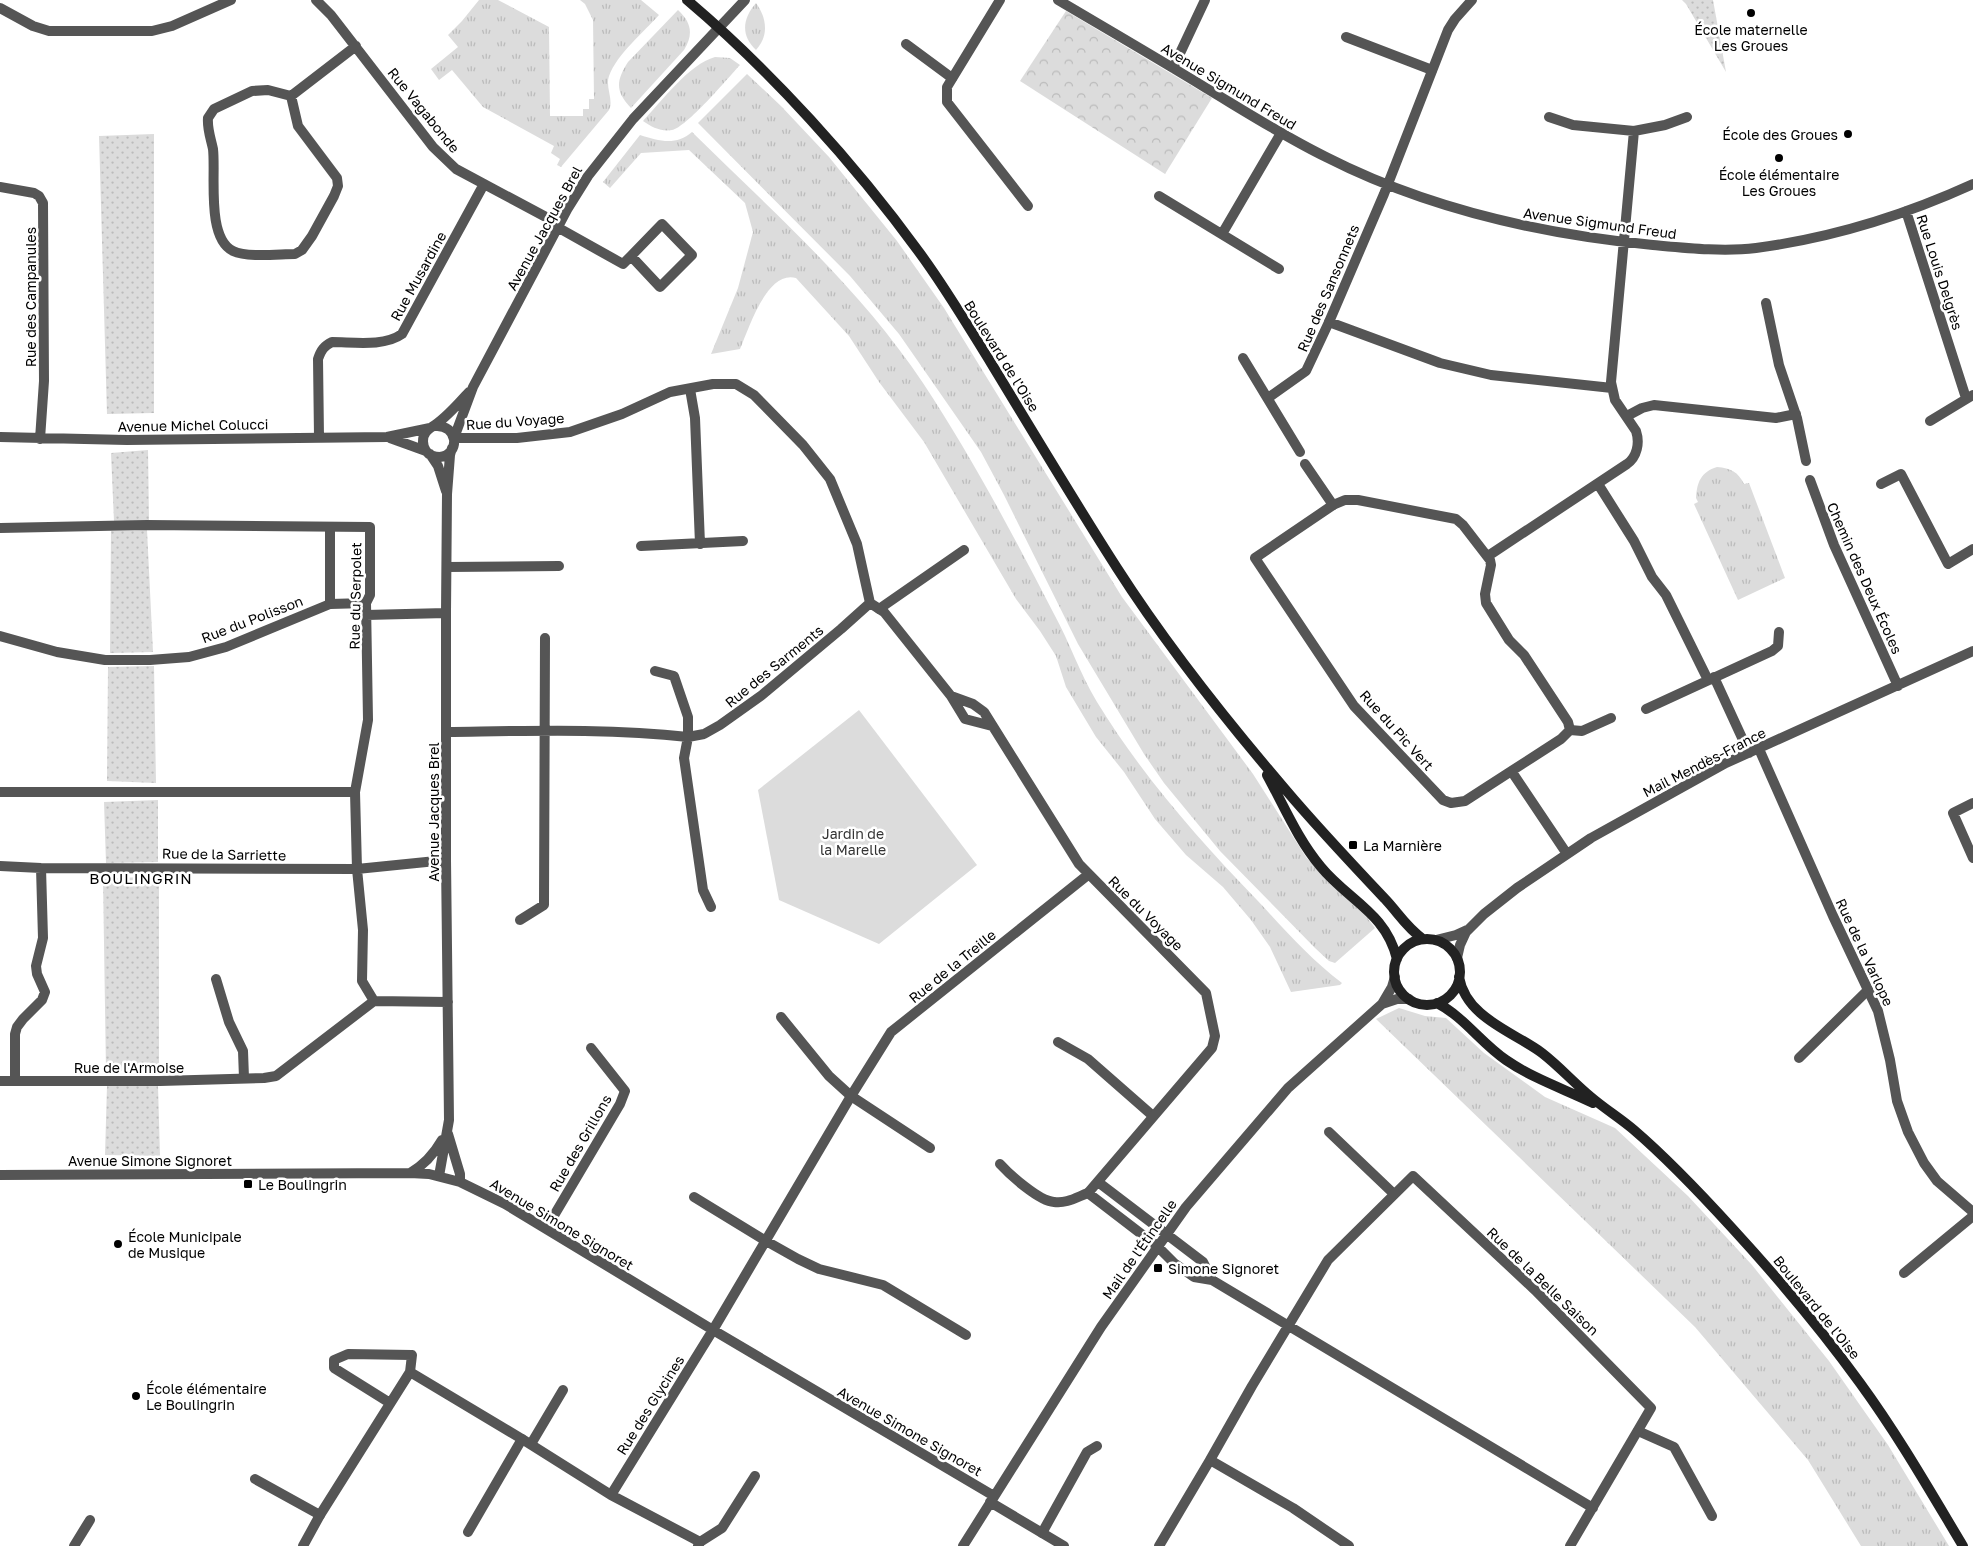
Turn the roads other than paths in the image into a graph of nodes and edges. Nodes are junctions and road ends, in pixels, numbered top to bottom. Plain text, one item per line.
1 (231, 0) edge
2 (316, 0) edge
3 (686, 0) edge
4 (744, 0) edge
5 (1000, 0) edge
6 (1058, 0) edge
7 (1205, 0) edge
8 (1472, 0) edge
9 (0, 8) edge
10 (719, 29) junction
11 (1346, 37) dead end
12 (906, 44) dead end
13 (356, 46) junction
14 (1173, 68) junction
15 (1432, 70) junction
16 (952, 78) junction
17 (291, 96) junction
18 (1549, 117) dead end
19 (1687, 117) dead end
20 (1634, 131) junction
21 (1281, 132) junction
22 (484, 184) junction
23 (1973, 184) edge
24 (1387, 185) junction
25 (0, 187) edge
26 (1158, 196) dead end
27 (1028, 206) dead end
28 (1906, 211) junction
29 (558, 225) junction
30 (1222, 234) junction
31 (1625, 242) junction
32 (631, 256) junction
33 (1279, 269) dead end
34 (1766, 303) dead end
35 (1329, 322) junction
36 (1243, 358) dead end
37 (473, 388) junction
38 (690, 388) junction
39 (1612, 388) junction
40 (1969, 396) edge
41 (1268, 398) junction
42 (1796, 414) junction
43 (1627, 416) junction
44 (1930, 421) dead end
45 (432, 427) junction
46 (0, 437) edge
47 (387, 437) junction
48 (319, 438) junction
49 (40, 439) junction
50 (453, 443) junction
51 (428, 452) junction
52 (1300, 452) dead end
53 (1806, 461) dead end
54 (1305, 464) dead end
55 (1810, 480) dead end
56 (1598, 484) junction
57 (1881, 484) dead end
58 (447, 494) junction
59 (1332, 505) junction
60 (330, 526) junction
61 (0, 528) edge
62 (742, 542) dead end
63 (700, 544) junction
64 (641, 546) dead end
65 (1973, 549) edge
66 (964, 550) dead end
67 (1488, 556) junction
68 (559, 566) dead end
69 (447, 567) junction
70 (870, 603) junction
71 (330, 604) junction
72 (366, 604) junction
73 (879, 609) junction
74 (446, 613) junction
75 (366, 615) junction
76 (1778, 632) dead end
77 (0, 636) edge
78 (545, 638) dead end
79 (1973, 651) edge
80 (655, 671) dead end
81 (1711, 679) junction
82 (1898, 686) junction
83 (951, 696) junction
84 (1646, 709) dead end
85 (1611, 718) dead end
86 (992, 726) junction
87 (546, 730) junction
88 (1570, 730) junction
89 (447, 732) junction
90 (688, 737) junction
91 (1754, 751) junction
92 (1257, 756) junction
93 (1512, 772) junction
94 (0, 792) edge
95 (355, 792) junction
96 (1973, 803) edge
97 (1567, 854) junction
98 (1973, 858) edge
99 (446, 860) junction
100 (0, 866) edge
101 (41, 868) junction
102 (357, 869) junction
103 (1089, 874) junction
104 (711, 907) dead end
105 (520, 920) dead end
106 (1468, 929) junction
107 (1423, 939) junction
108 (1436, 940) junction
109 (1457, 958) junction
110 (1397, 959) junction
111 (1395, 977) junction
112 (1459, 977) junction
113 (216, 979) dead end
114 (1868, 990) junction
115 (1409, 999) junction
116 (374, 1001) junction
117 (448, 1002) junction
118 (1437, 1003) junction
119 (1382, 1004) junction
120 (781, 1017) dead end
121 (1058, 1042) dead end
122 (591, 1048) dead end
123 (1799, 1058) dead end
124 (244, 1078) junction
125 (0, 1080) edge
126 (15, 1081) junction
127 (851, 1096) junction
128 (1614, 1114) junction
129 (1153, 1116) junction
130 (448, 1131) junction
131 (1329, 1132) dead end
132 (930, 1148) dead end
133 (1000, 1164) dead end
134 (410, 1173) junction
135 (0, 1174) edge
136 (439, 1176) junction
137 (460, 1182) junction
138 (1098, 1182) junction
139 (1088, 1193) junction
140 (1394, 1194) junction
141 (694, 1197) dead end
142 (1973, 1212) edge
143 (1973, 1216) edge
144 (546, 1229) junction
145 (1165, 1234) junction
146 (766, 1241) junction
147 (1156, 1246) junction
148 (1904, 1273) dead end
149 (1212, 1280) junction
150 (1289, 1325) junction
151 (712, 1330) junction
152 (966, 1335) dead end
153 (410, 1372) junction
154 (563, 1390) dead end
155 (390, 1402) junction
156 (1638, 1431) junction
157 (527, 1441) junction
158 (1097, 1446) dead end
159 (1210, 1460) junction
160 (755, 1476) dead end
161 (255, 1478) dead end
162 (611, 1494) junction
163 (992, 1499) junction
164 (1593, 1508) junction
165 (320, 1515) junction
166 (1712, 1516) dead end
167 (90, 1520) dead end
168 (468, 1532) dead end
169 (1042, 1533) junction
170 (699, 1544) edge
171 (74, 1546) edge
172 (303, 1546) edge
173 (963, 1546) edge
174 (1064, 1546) edge
175 (1159, 1546) edge
176 (1349, 1546) edge
177 (1570, 1546) edge
178 (1963, 1546) edge

1 - 9 street
2 - 13 street, Rue Vagabonde
3 - 10 main road, Boulevard de l'Oise
4 - 10 street, Avenue Jacques Brel
5 - 16 street
6 - 14 street, Avenue Sigmund Freud
7 - 14 street
8 - 15 street, Rue des Sansonnets
10 - 29 street, Avenue Jacques Brel
10 - 92 main road, Boulevard de l'Oise
11 - 15 street
12 - 16 street
13 - 17 street
13 - 22 street, Rue Vagabonde
14 - 21 street, Avenue Sigmund Freud
15 - 24 street, Rue des Sansonnets
16 - 27 street
17 - 17 street
18 - 20 street
19 - 20 street
20 - 31 street
21 - 24 street, Avenue Sigmund Freud
21 - 30 street
22 - 29 street, Rue Vagabonde
22 - 48 street, Rue Musardine
23 - 28 street, Avenue Sigmund Freud
24 - 31 street, Avenue Sigmund Freud
24 - 35 street, Rue des Sansonnets
25 - 49 street, Rue des Campanules
26 - 30 street
28 - 31 street, Avenue Sigmund Freud
28 - 40 street, Rue Louis Delgrès
29 - 32 street, Rue Vagabonde
29 - 37 street, Avenue Jacques Brel
30 - 33 street
31 - 39 street
32 - 32 street
34 - 42 street
35 - 39 street
35 - 41 street, Rue des Sansonnets
36 - 41 street
37 - 45 street, Avenue Jacques Brel
37 - 50 street, Avenue Jacques Brel
38 - 50 street, Rue du Voyage
38 - 63 street
38 - 70 street, Rue du Voyage
39 - 43 street
40 - 44 street, Rue Louis Delgrès
41 - 52 street
42 - 43 street
42 - 53 street
43 - 56 street
45 - 47 street, Avenue Michel Colucci
45 - 50 street
45 - 51 street
46 - 49 street, Avenue Michel Colucci
47 - 48 street, Avenue Michel Colucci
47 - 51 street, Avenue Michel Colucci
48 - 49 street, Avenue Michel Colucci
50 - 51 street
50 - 58 street, Avenue Jacques Brel
51 - 58 street, Avenue Jacques Brel
54 - 59 street
55 - 82 street, Chemin des Deux Écoles
56 - 67 street
56 - 81 street, Rue de la Varlope
57 - 65 street
58 - 69 street, Avenue Jacques Brel
59 - 67 street, Rue du Pic Vert
59 - 93 street, Rue du Pic Vert
60 - 61 street, Rue du Serpolet
60 - 71 street
60 - 72 street, Rue du Serpolet
62 - 63 street
63 - 64 street
66 - 73 street
67 - 88 street
68 - 69 street
69 - 74 street, Avenue Jacques Brel
70 - 73 street, Rue du Voyage
70 - 90 street, Rue des Sarments
71 - 72 street, Rue du Polisson
71 - 77 street, Rue du Polisson
72 - 75 street, Rue du Serpolet
73 - 83 street, Rue du Voyage
74 - 75 street
74 - 89 street, Avenue Jacques Brel
75 - 95 street, Rue du Serpolet
76 - 81 street
78 - 87 street
79 - 82 street, Mail Mendès-France
80 - 90 street
81 - 84 street
81 - 91 street, Rue de la Varlope
82 - 91 street, Mail Mendès-France
83 - 86 street, Rue du Voyage
83 - 86 street, Rue du Voyage
85 - 88 street
86 - 103 street, Rue du Voyage
87 - 89 street, Rue des Sarments
87 - 90 street, Rue des Sarments
87 - 105 street
88 - 93 street, Rue du Pic Vert
89 - 99 street, Avenue Jacques Brel
90 - 104 street
91 - 97 street, Mail Mendès-France
91 - 114 street, Rue de la Varlope
92 - 107 main road, Boulevard de l'Oise
92 - 110 main road, Boulevard de l'Oise
93 - 97 street
94 - 95 street
95 - 102 street, Rue du Serpolet
96 - 98 street
97 - 106 street, Mail Mendès-France
99 - 102 street, Rue de la Sarriette
99 - 117 street, Avenue Jacques Brel
100 - 101 street, Rue de la Sarriette
101 - 102 street, Rue de la Sarriette
101 - 126 street
102 - 116 street, Rue du Serpolet
103 - 127 street, Rue de la Treille
103 - 129 street, Rue du Voyage
106 - 108 street, Mail Mendès-France
106 - 109 street, Mail Mendès-France
107 - 108 main road
107 - 110 main road
108 - 109 main road
109 - 112 main road
110 - 111 main road
111 - 115 main road
111 - 119 street, Mail de l'Étincelle
112 - 118 main road
112 - 128 main road, Boulevard de l'Oise
113 - 124 street
114 - 123 street
114 - 142 street, Rue de la Varlope
115 - 118 main road
115 - 119 street
116 - 117 street
116 - 124 street, Rue de l'Armoise
117 - 130 street, Avenue Jacques Brel
118 - 128 main road, Boulevard de l'Oise
119 - 145 street, Mail de l'Étincelle
120 - 127 street
121 - 129 street
122 - 144 street, Rue des Grillons
124 - 126 street, Rue de l'Armoise
125 - 126 street, Rue de l'Armoise
127 - 132 street
127 - 146 street, Rue de la Treille
128 - 178 main road, Boulevard de l'Oise
129 - 138 street, Rue du Voyage
130 - 134 street
130 - 136 street, Avenue Jacques Brel
130 - 137 street, Avenue Jacques Brel
131 - 140 street
133 - 139 street, Rue du Voyage
134 - 135 street, Avenue Simone Signoret
134 - 136 street, Avenue Simone Signoret
136 - 137 street, Avenue Simone Signoret
137 - 144 street, Avenue Simone Signoret
138 - 139 street, Rue du Voyage
138 - 145 street
139 - 147 street
140 - 150 street, Rue de la Belle Saison
140 - 156 street, Rue de la Belle Saison
141 - 146 street
143 - 148 street
144 - 151 street, Avenue Simone Signoret
145 - 147 street, Mail de l'Étincelle
145 - 149 street
146 - 151 street, Rue de la Treille
146 - 152 street
147 - 149 street
147 - 163 street, Mail de l'Étincelle
149 - 150 street
150 - 159 street, Rue de la Belle Saison
150 - 164 street
151 - 162 street, Rue des Glycines
151 - 163 street, Avenue Simone Signoret
153 - 155 street
153 - 155 street
153 - 157 street
154 - 157 street
155 - 165 street
156 - 164 street, Rue de la Belle Saison
156 - 166 street
157 - 162 street
157 - 168 street
158 - 169 street
159 - 175 street, Rue de la Belle Saison
159 - 176 street
160 - 170 street
161 - 165 street
162 - 170 street
163 - 169 street, Avenue Simone Signoret
163 - 173 street, Mail de l'Étincelle
164 - 177 street, Rue de la Belle Saison
165 - 172 street
167 - 171 street
169 - 174 street, Avenue Simone Signoret

